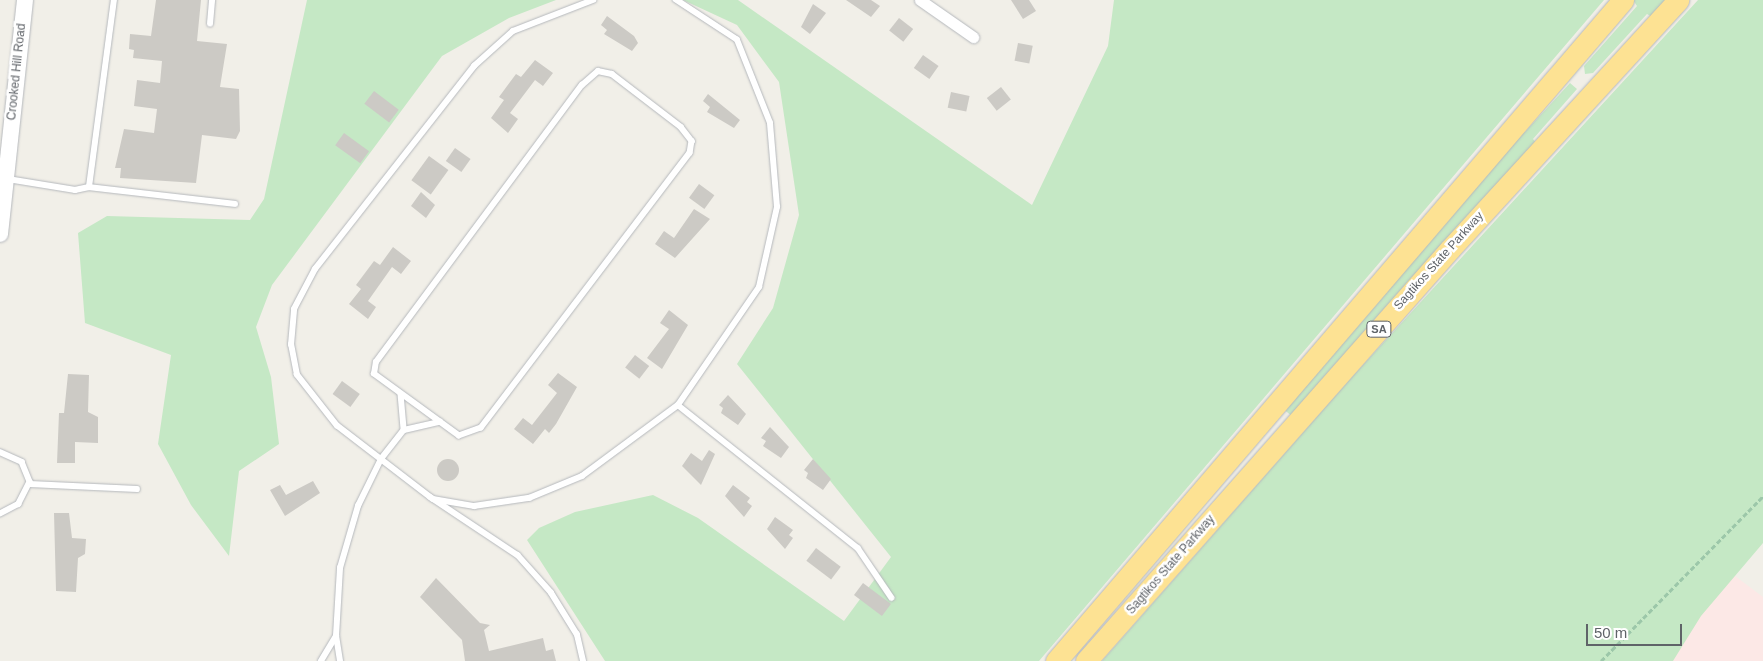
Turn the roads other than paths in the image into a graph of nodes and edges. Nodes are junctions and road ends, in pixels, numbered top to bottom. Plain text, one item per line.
1 (24, 0) edge
2 (114, 0) edge
3 (212, 0) edge
4 (593, 0) edge
5 (676, 0) edge
6 (920, 0) edge
7 (1623, 0) edge
8 (1678, 0) edge
9 (210, 24) dead end
10 (973, 37) dead end
11 (6, 179) junction
12 (89, 187) junction
13 (235, 204) dead end
14 (1, 215) edge
15 (0, 234) edge
16 (401, 394) junction
17 (678, 405) junction
18 (440, 422) junction
19 (404, 430) junction
20 (0, 452) edge
21 (381, 458) junction
22 (30, 484) junction
23 (137, 489) dead end
24 (431, 498) junction
25 (0, 514) edge
26 (892, 598) dead end
27 (336, 636) junction
28 (321, 661) edge
29 (340, 661) edge
30 (583, 661) edge
31 (1056, 661) edge
32 (1086, 661) edge

1 - 11 main road, Crooked Hill Road
2 - 12 lane
3 - 9 lane
4 - 21 lane
5 - 17 lane
6 - 10 street
7 - 31 highway, Sagtikos State Parkway / SA
8 - 32 highway, Sagtikos State Parkway / SA
11 - 12 lane
11 - 14 main road, Crooked Hill Road
12 - 13 lane
14 - 15 main road, Crooked Hill Road
16 - 18 lane
16 - 18 lane
16 - 19 lane
17 - 24 lane
17 - 26 lane
18 - 19 lane
19 - 21 lane
20 - 22 lane
21 - 24 lane
21 - 27 lane
22 - 23 lane
22 - 25 lane
24 - 30 lane
27 - 28 lane
27 - 29 lane

